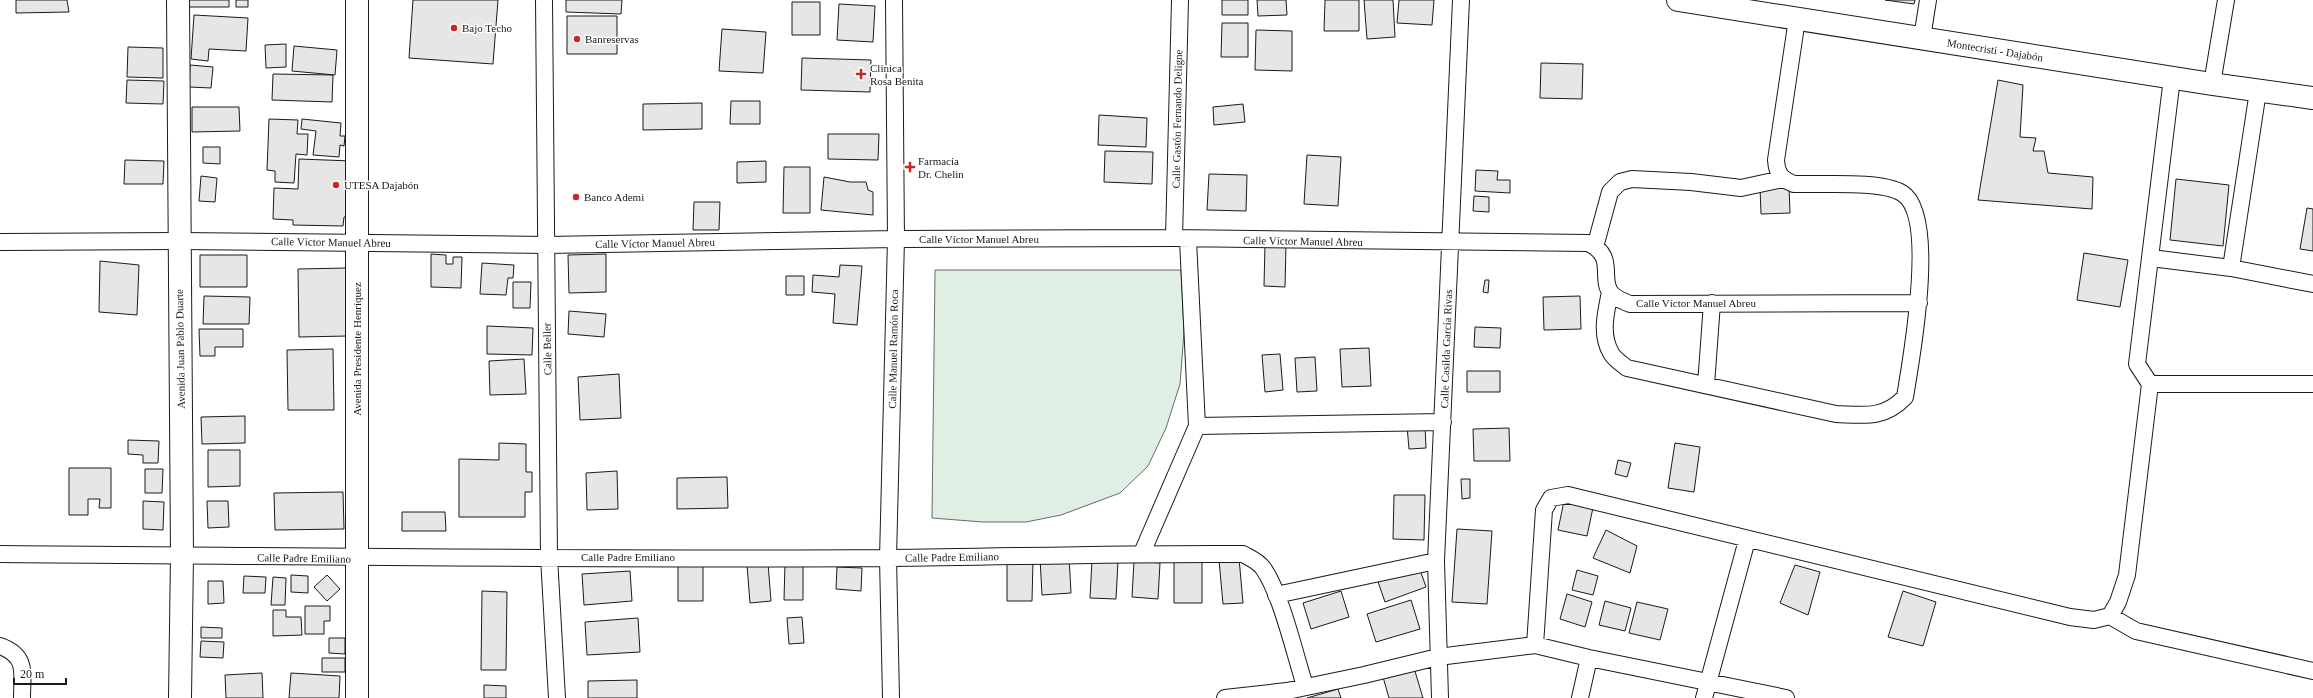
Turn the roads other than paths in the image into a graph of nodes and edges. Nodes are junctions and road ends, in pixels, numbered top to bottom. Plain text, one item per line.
1 (178, 0) edge
2 (357, 0) edge
3 (544, 0) edge
4 (894, 0) edge
5 (1180, 0) edge
6 (1461, 0) edge
7 (1678, 0) edge
8 (1928, 0) edge
9 (2226, 0) edge
10 (1797, 19) junction
11 (1922, 38) junction
12 (2172, 78) junction
13 (2212, 84) junction
14 (2258, 90) junction
15 (2313, 98) edge
16 (1782, 179) junction
17 (896, 239) junction
18 (1181, 239) junction
19 (179, 241) junction
20 (0, 242) edge
21 (1449, 242) junction
22 (357, 243) junction
23 (546, 245) junction
24 (1595, 247) junction
25 (2151, 258) junction
26 (2231, 268) junction
27 (2313, 284) edge
28 (1610, 292) junction
29 (1712, 303) junction
30 (1919, 303) junction
31 (2150, 384) junction
32 (2313, 384) edge
33 (1706, 386) junction
34 (1443, 422) junction
35 (1197, 426) junction
36 (1747, 540) junction
37 (1142, 553) junction
38 (0, 554) edge
39 (182, 556) junction
40 (549, 557) junction
41 (358, 558) junction
42 (888, 558) junction
43 (1436, 561) junction
44 (1276, 595) junction
45 (2110, 616) junction
46 (1535, 645) junction
47 (0, 646) edge
48 (1438, 657) junction
49 (1589, 658) junction
50 (2313, 671) edge
51 (1708, 682) junction
52 (1305, 686) junction
53 (22, 698) edge
54 (180, 698) edge
55 (357, 698) edge
56 (557, 698) edge
57 (891, 698) edge
58 (1225, 698) edge
59 (1440, 698) edge
60 (1580, 698) edge
61 (1704, 698) edge
62 (1786, 698) edge

1 - 19 main road, Avenida Juan Pablo Duarte
2 - 22 main road, Avenida Presidente Henríquez
3 - 23 street, Calle Beller
4 - 17 street, Calle Manuel Ramón Roca
5 - 18 street, Calle Gastón Fernando Deligne
6 - 21 street, Calle Casilda García Rivas
7 - 10 main road, Montecristi - Dajabón
8 - 11 street
9 - 13 street
10 - 11 main road, Montecristi - Dajabón
10 - 16 street
11 - 12 main road, Montecristi - Dajabón
12 - 13 main road, Montecristi - Dajabón
12 - 25 street
13 - 14 main road, Montecristi - Dajabón
14 - 15 main road, Montecristi - Dajabón
14 - 26 street
16 - 24 street
16 - 30 street
17 - 18 street, Calle Víctor Manuel Abreu
17 - 23 street, Calle Víctor Manuel Abreu
17 - 42 street, Calle Manuel Ramón Roca
18 - 21 street, Calle Víctor Manuel Abreu
18 - 35 street, Calle Gastón Fernando Deligne
19 - 20 street, Calle Víctor Manuel Abreu
19 - 22 street, Calle Víctor Manuel Abreu
19 - 39 main road, Avenida Juan Pablo Duarte
21 - 24 street, Calle Víctor Manuel Abreu
21 - 34 street, Calle Casilda García Rivas
22 - 23 street, Calle Víctor Manuel Abreu
22 - 41 main road, Avenida Presidente Henríquez
23 - 40 street, Calle Beller
24 - 28 street
25 - 26 street
25 - 31 street
26 - 27 street
28 - 29 street, Calle Víctor Manuel Abreu
28 - 33 street
29 - 30 street, Calle Víctor Manuel Abreu
29 - 33 street
30 - 33 street
31 - 32 street
31 - 45 street
34 - 35 street
34 - 43 street, Calle Casilda García Rivas
35 - 37 street
36 - 45 street
36 - 46 street
36 - 51 street
37 - 42 street, Calle Padre Emiliano
37 - 44 street, Calle Padre Emiliano
38 - 39 street, Calle Padre Emiliano
39 - 41 street, Calle Padre Emiliano
39 - 54 main road, Avenida Juan Pablo Duarte
40 - 41 street, Calle Padre Emiliano
40 - 42 street, Calle Padre Emiliano
40 - 56 street, Calle Beller
41 - 55 main road, Avenida Presidente Henríquez
42 - 57 street, Calle Manuel Ramón Roca
43 - 44 street
43 - 48 street, Calle Casilda García Rivas
44 - 52 street
45 - 50 street
46 - 48 street
46 - 49 street
47 - 53 street
48 - 52 street
48 - 59 street, Calle Casilda García Rivas
49 - 51 street
49 - 60 street
51 - 61 street
51 - 62 street
52 - 58 street

